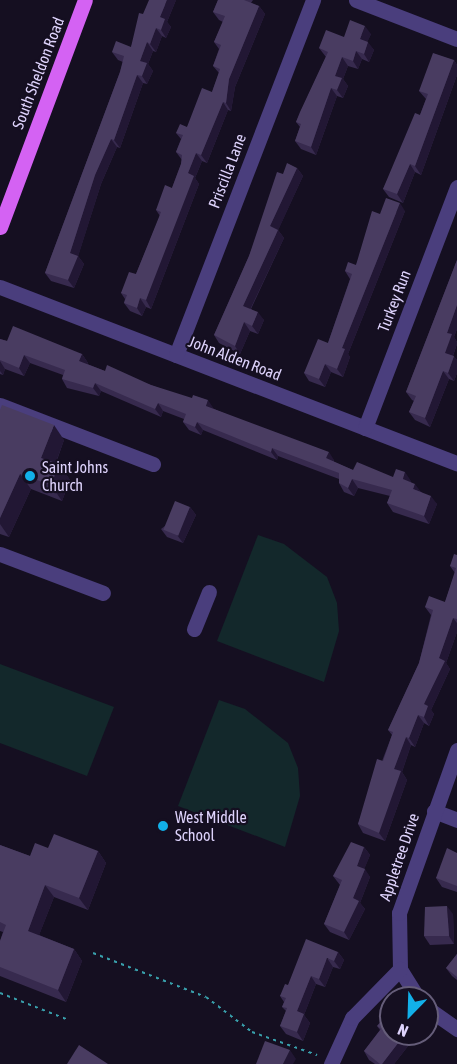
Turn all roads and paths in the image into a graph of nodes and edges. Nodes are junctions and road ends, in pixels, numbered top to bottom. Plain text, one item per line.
1 (85, 0) edge
2 (313, 0) edge
3 (356, 0) edge
4 (457, 39) edge
5 (457, 187) edge
6 (0, 227) edge
7 (0, 287) edge
8 (176, 355) junction
9 (0, 405) edge
10 (365, 428) junction
11 (457, 463) edge
12 (153, 464) dead end
13 (0, 554) edge
14 (209, 592) dead end
15 (103, 593) dead end
16 (194, 629) dead end
17 (457, 750) edge
18 (434, 811) junction
19 (457, 820) edge
20 (93, 953) dead end
21 (400, 969) junction
22 (411, 986) edge
23 (0, 993) edge
24 (439, 1016) edge
25 (66, 1019) dead end
26 (457, 1029) edge
27 (317, 1055) dead end
28 (331, 1064) edge

1 - 6 main road, South Sheldon Road
2 - 8 street, Priscilla Lane
3 - 4 street
5 - 10 street, Turkey Run
7 - 8 street, John Alden Road
8 - 10 street, John Alden Road
9 - 12 street
10 - 11 street, John Alden Road
13 - 15 street
14 - 16 street
17 - 18 street, Appletree Drive
18 - 19 street
18 - 21 street, Appletree Drive
20 - 27 path
21 - 22 street
21 - 28 street
23 - 25 path
24 - 26 street

